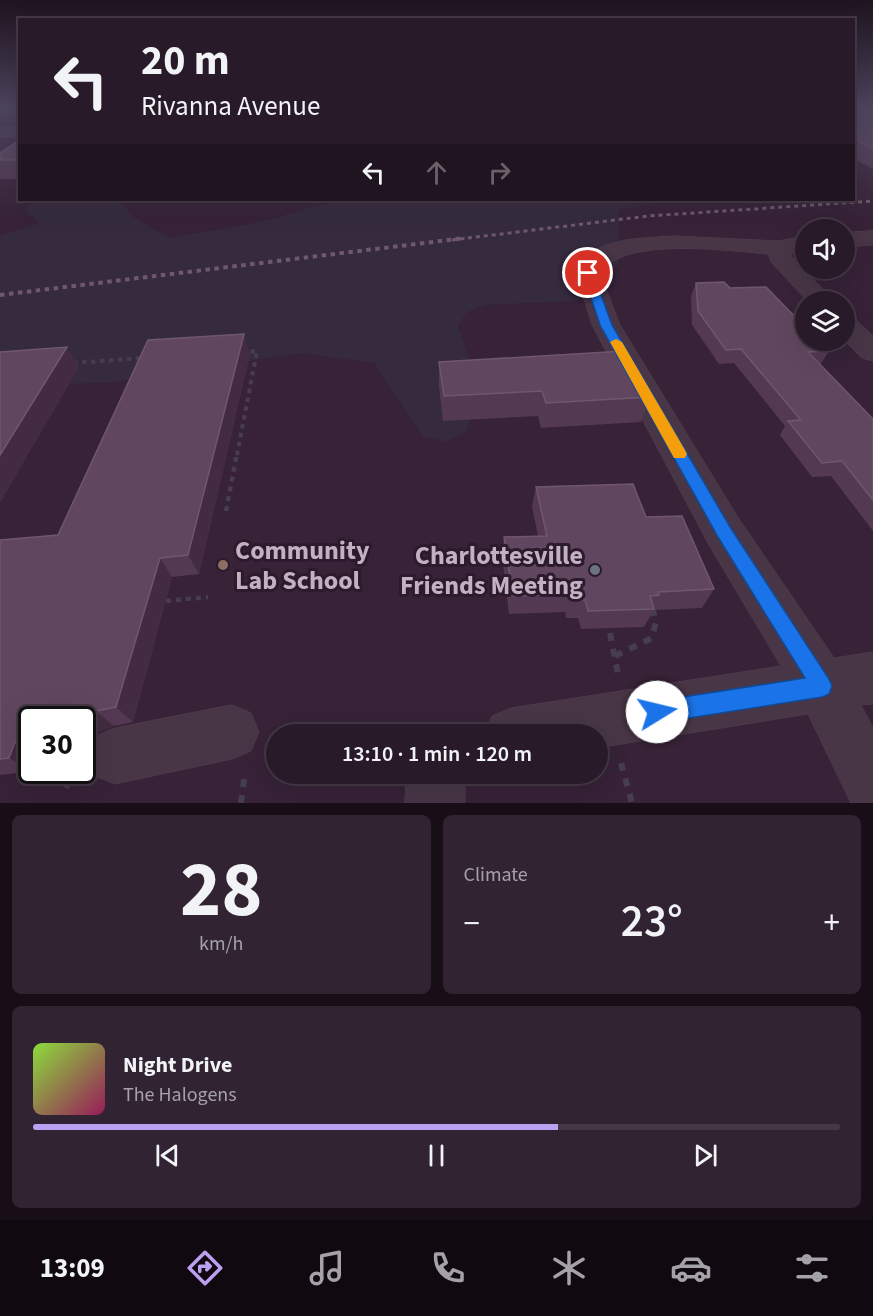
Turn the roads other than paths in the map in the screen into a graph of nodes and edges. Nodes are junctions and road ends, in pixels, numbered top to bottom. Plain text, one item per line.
1 (873, 238) edge
2 (855, 239) edge
3 (793, 245) edge
4 (812, 291) edge
5 (855, 335) edge
6 (873, 352) edge
7 (873, 678) edge
8 (822, 686) junction
9 (580, 724) edge
10 (239, 748) road end
11 (96, 763) edge
12 (436, 784) edge
13 (873, 786) edge
14 (435, 803) edge

1 - 2 street
3 - 4 street
3 - 8 street
5 - 6 street
7 - 8 street
8 - 9 street
8 - 13 street
10 - 11 street
12 - 14 street

